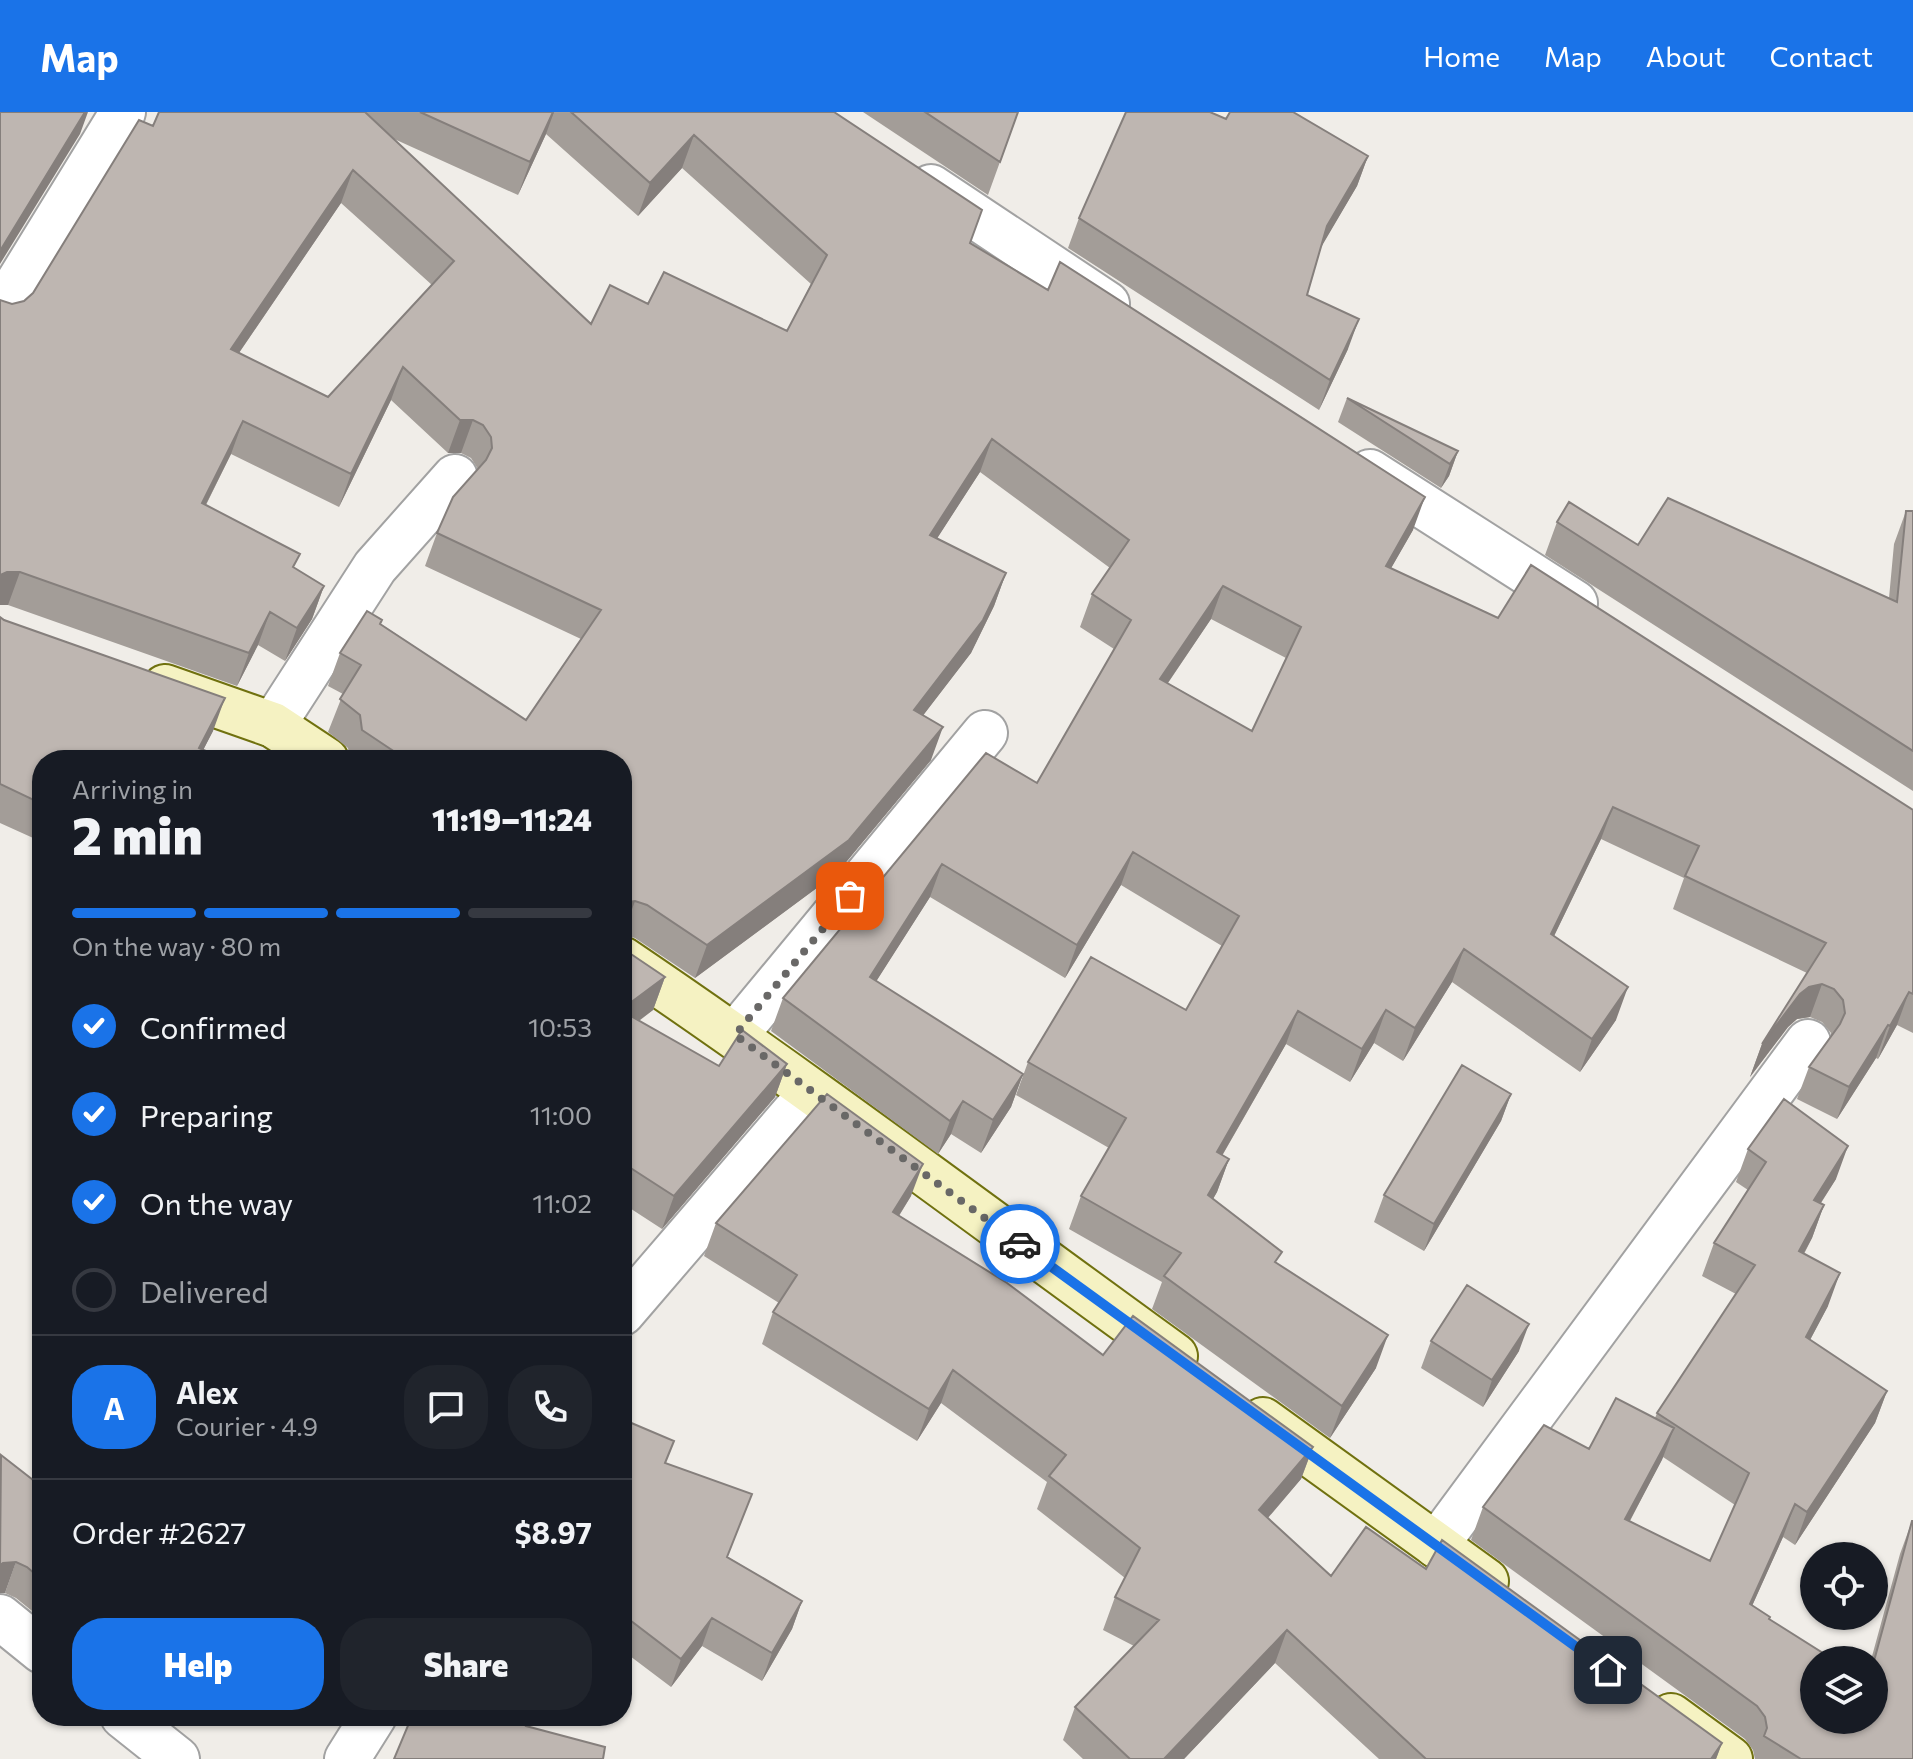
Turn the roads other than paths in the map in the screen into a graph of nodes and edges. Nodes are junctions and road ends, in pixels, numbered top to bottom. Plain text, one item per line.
1 (123, 112) edge
2 (896, 164) edge
3 (0, 312) edge
4 (1143, 327) edge
5 (1344, 455) edge
6 (455, 477) dead end
7 (1611, 626) edge
8 (126, 673) edge
9 (273, 725) junction
10 (985, 733) dead end
11 (311, 750) edge
12 (632, 966) edge
13 (735, 1035) junction
14 (1808, 1042) dead end
15 (811, 1093) junction
16 (632, 1301) edge
17 (1436, 1545) junction
18 (1513, 1601) edge
19 (0, 1617) edge
20 (32, 1643) edge
21 (1641, 1694) edge
22 (136, 1726) edge
23 (368, 1726) edge
24 (177, 1759) edge
25 (347, 1759) edge
26 (1730, 1759) edge

1 - 3 street
2 - 4 street
5 - 7 street
6 - 9 street
8 - 9 street
9 - 11 street
10 - 13 street
12 - 13 street
13 - 15 street
14 - 17 street
15 - 16 street
15 - 17 street
17 - 18 street
19 - 20 street
21 - 26 street
22 - 24 street
23 - 25 street

